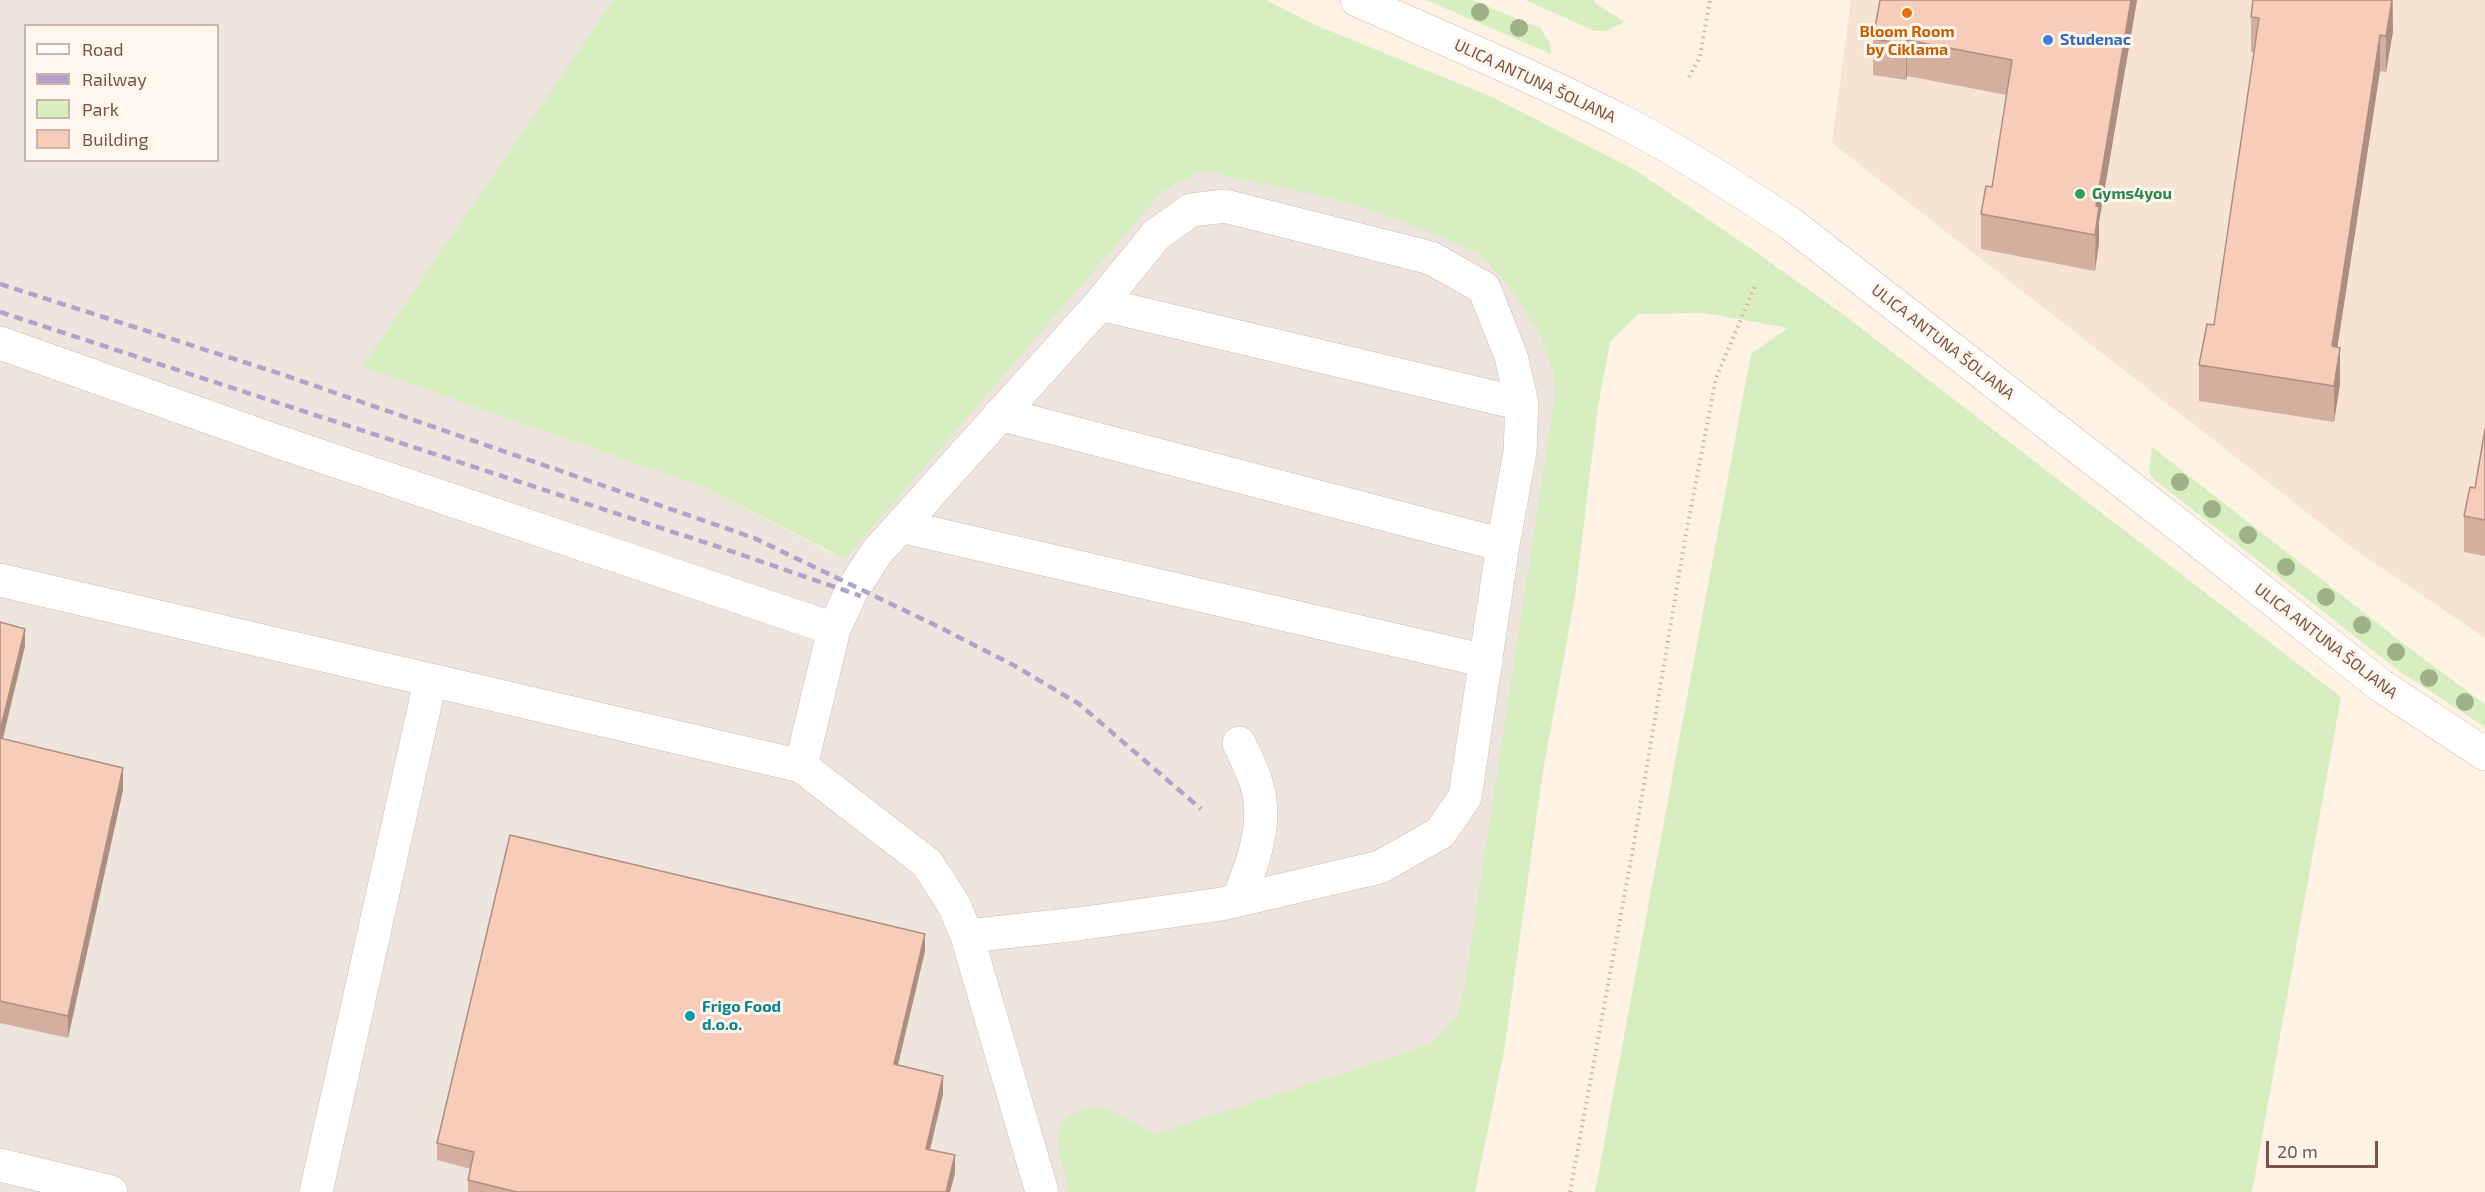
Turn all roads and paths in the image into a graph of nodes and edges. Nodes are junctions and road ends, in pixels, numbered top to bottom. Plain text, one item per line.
1 (1357, 0) edge
2 (1710, 0) edge
3 (1689, 77) dead end
4 (1755, 286) dead end
5 (1100, 304) junction
6 (0, 343) edge
7 (1522, 404) junction
8 (1000, 414) junction
9 (900, 526) junction
10 (1503, 544) junction
11 (0, 580) edge
12 (834, 629) junction
13 (1486, 661) junction
14 (430, 682) junction
15 (1239, 743) dead end
16 (2485, 754) edge
17 (801, 766) junction
18 (1238, 900) junction
19 (967, 936) junction
20 (0, 1165) edge
21 (111, 1192) edge
22 (316, 1192) edge
23 (1042, 1192) edge
24 (1570, 1192) edge

1 - 16 street, ULICA ANTUNA ŠOLJANA
2 - 3 path
4 - 24 path
5 - 7 street
5 - 7 street
5 - 8 street
6 - 12 street
7 - 10 street
8 - 9 street
8 - 10 street
9 - 12 street
9 - 13 street
10 - 13 street
11 - 14 street
12 - 17 street
13 - 18 street
14 - 17 street
14 - 22 street
15 - 18 street
17 - 19 street
18 - 19 street
19 - 23 street
20 - 21 street

